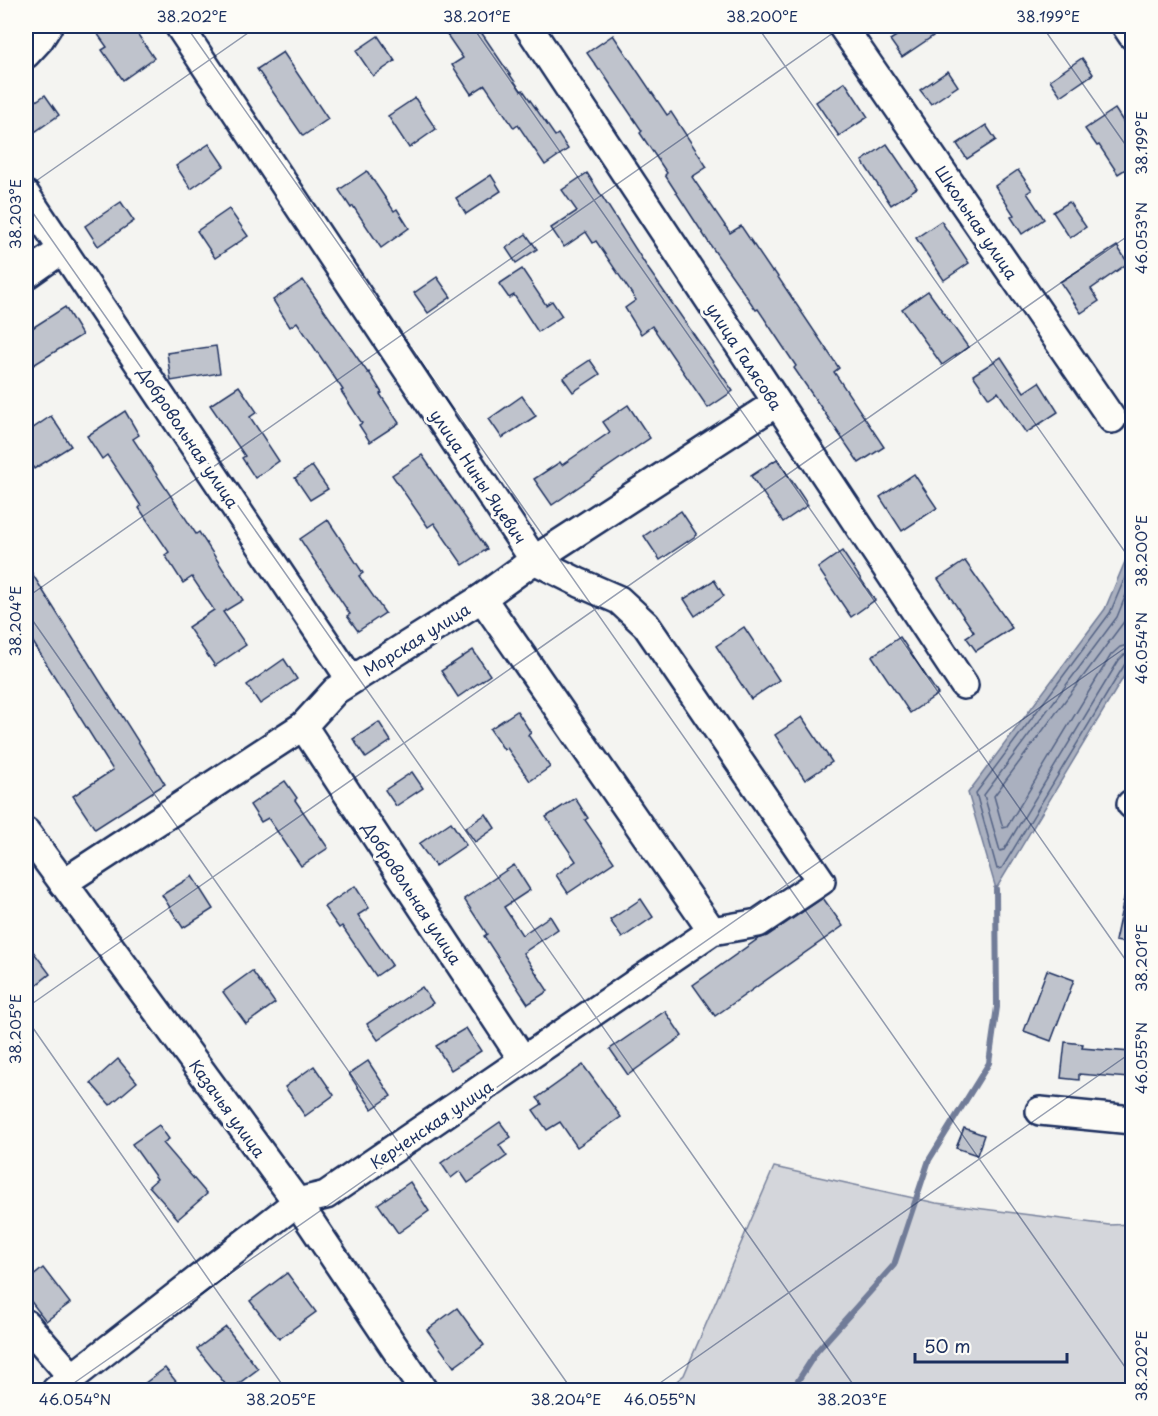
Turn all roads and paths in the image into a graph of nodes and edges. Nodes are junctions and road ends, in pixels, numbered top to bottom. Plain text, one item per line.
1 (48, 26) edge
2 (179, 26) edge
3 (528, 26) edge
4 (842, 26) edge
5 (1126, 26) edge
6 (1132, 35) edge
7 (26, 54) edge
8 (26, 195) edge
9 (63, 249) junction
10 (26, 274) edge
11 (776, 403) junction
12 (1112, 419) dead end
13 (534, 560) junction
14 (482, 598) junction
15 (351, 680) junction
16 (964, 685) dead end
17 (303, 726) junction
18 (26, 832) edge
19 (821, 881) joint
20 (63, 884) junction
21 (712, 931) junction
22 (523, 1060) junction
23 (1040, 1111) dead end
24 (1132, 1120) edge
25 (297, 1202) junction
26 (26, 1324) edge
27 (64, 1384) edge
28 (423, 1390) edge

1 - 7 street
2 - 13 street, улица Нины Яцевич
3 - 11 street, улица Галясова
4 - 12 street, Школьная улица
5 - 6 street
8 - 9 street, Добровольная улица
9 - 10 street
9 - 15 street, Добровольная улица
11 - 13 street, Морская улица
11 - 16 street, улица Галясова
13 - 14 street, Морская улица
13 - 19 street, улица Нины Яцевич
14 - 15 street, Морская улица
14 - 21 street
15 - 17 street, Морская улица
17 - 20 street, Морская улица
17 - 22 street, Добровольная улица
18 - 20 street, Казачья улица
19 - 21 street, Керченская улица
20 - 25 street, Казачья улица
21 - 22 street, Керченская улица
22 - 25 street, Керченская улица
23 - 24 street
25 - 27 street, Керченская улица
25 - 28 street, Казачья улица
26 - 27 street

